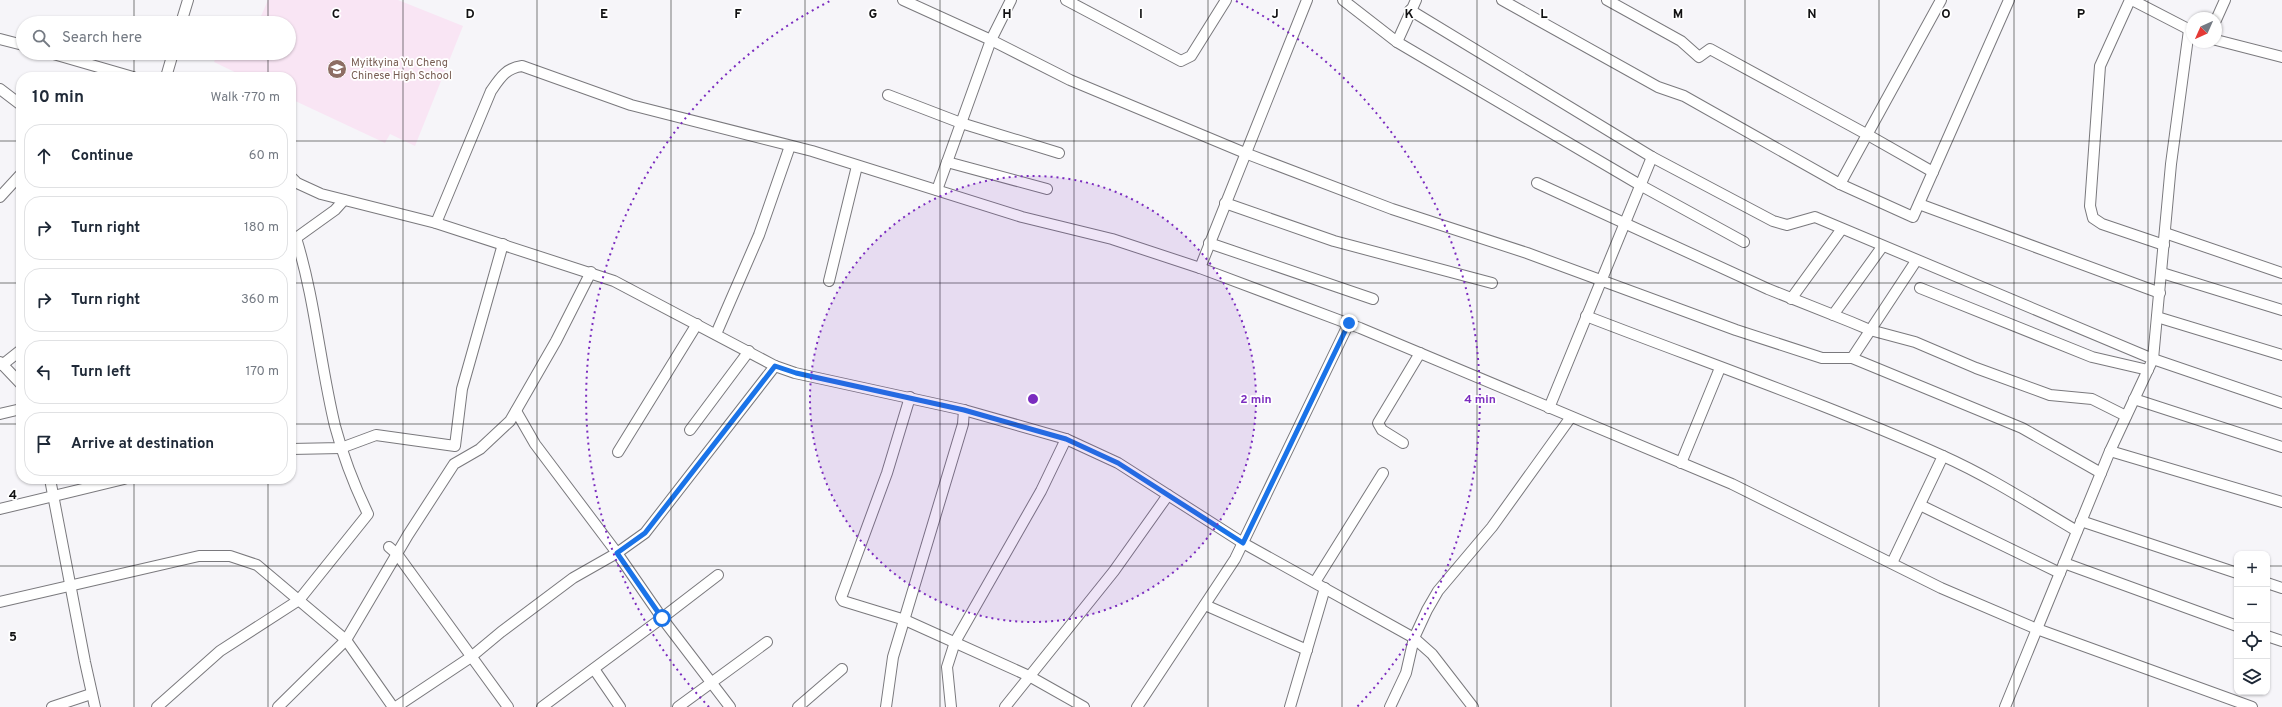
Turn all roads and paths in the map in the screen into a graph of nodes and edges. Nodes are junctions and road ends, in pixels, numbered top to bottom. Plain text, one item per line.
1 (188, 0) edge
2 (903, 0) edge
3 (1011, 0) edge
4 (1066, 0) edge
5 (1226, 0) edge
6 (1307, 0) edge
7 (1343, 0) edge
8 (1416, 0) edge
9 (1607, 0) edge
10 (1941, 0) edge
11 (2009, 0) edge
12 (2131, 0) edge
13 (2225, 0) edge
14 (1506, 1) edge
15 (1410, 10) junction
16 (2220, 12) edge
17 (183, 16) edge
18 (2186, 29) edge
19 (0, 39) edge
20 (991, 40) junction
21 (1397, 42) junction
22 (2222, 42) edge
23 (16, 43) edge
24 (2188, 48) edge
25 (2282, 57) edge
26 (69, 60) edge
27 (171, 60) edge
28 (100, 72) edge
29 (167, 72) edge
30 (0, 89) edge
31 (888, 95) dead end
32 (16, 101) edge
33 (961, 123) junction
34 (1868, 135) junction
35 (790, 146) junction
36 (1059, 153) dead end
37 (1245, 153) junction
38 (1652, 158) junction
39 (947, 162) junction
40 (857, 166) junction
41 (1933, 172) junction
42 (296, 182) edge
43 (1537, 183) dead end
44 (16, 184) edge
45 (1840, 184) junction
46 (1640, 185) junction
47 (1047, 189) dead end
48 (937, 190) junction
49 (0, 197) edge
50 (344, 200) junction
51 (1225, 203) junction
52 (1918, 204) junction
53 (436, 223) junction
54 (1624, 223) junction
55 (1841, 230) junction
56 (2165, 233) junction
57 (296, 239) edge
58 (1744, 242) dead end
59 (1210, 243) junction
60 (504, 244) junction
61 (296, 245) edge
62 (2164, 245) junction
63 (1882, 247) junction
64 (1916, 261) junction
65 (1200, 268) junction
66 (591, 272) junction
67 (2162, 272) junction
68 (2282, 273) edge
69 (1600, 280) junction
70 (829, 281) dead end
71 (1492, 283) dead end
72 (1920, 288) dead end
73 (2160, 293) junction
74 (1373, 298) dead end
75 (1791, 299) junction
76 (2282, 310) edge
77 (1833, 315) junction
78 (1586, 316) junction
79 (2157, 317) junction
80 (1349, 323) junction
81 (697, 324) junction
82 (1870, 330) junction
83 (716, 334) junction
84 (749, 351) junction
85 (16, 353) edge
86 (1420, 353) junction
87 (2282, 355) edge
88 (1852, 358) junction
89 (2153, 359) junction
90 (1, 363) edge
91 (775, 366) junction
92 (1720, 368) junction
93 (2148, 370) junction
94 (16, 379) edge
95 (910, 397) junction
96 (2134, 399) junction
97 (2282, 403) edge
98 (1549, 408) junction
99 (964, 410) junction
100 (16, 411) edge
101 (516, 411) junction
102 (0, 414) edge
103 (2126, 416) junction
104 (1571, 417) junction
105 (690, 430) dead end
106 (1066, 439) junction
107 (1403, 443) dead end
108 (341, 448) junction
109 (2282, 448) edge
110 (296, 449) edge
111 (2110, 451) junction
112 (618, 452) dead end
113 (1943, 456) junction
114 (1681, 463) junction
115 (1383, 473) dead end
116 (2101, 473) junction
117 (51, 484) edge
118 (105, 484) edge
119 (1168, 495) junction
120 (54, 497) junction
121 (2282, 502) edge
122 (1920, 505) junction
123 (0, 509) edge
124 (2081, 520) junction
125 (2077, 531) junction
126 (1243, 543) junction
127 (393, 550) junction
128 (617, 553) junction
129 (1892, 563) junction
130 (2064, 563) junction
131 (2234, 572) edge
132 (2060, 573) junction
133 (718, 574) dead end
134 (1314, 582) junction
135 (70, 584) junction
136 (2270, 584) edge
137 (1325, 588) junction
138 (2282, 588) edge
139 (299, 600) junction
140 (0, 602) edge
141 (1204, 605) junction
142 (662, 618) junction
143 (905, 620) junction
144 (2234, 625) edge
145 (2037, 630) junction
146 (2270, 637) edge
147 (1414, 638) junction
148 (346, 640) junction
149 (2282, 641) edge
150 (767, 642) dead end
151 (955, 642) junction
152 (1307, 650) junction
153 (471, 656) junction
154 (594, 669) junction
155 (842, 669) dead end
156 (1029, 676) junction
157 (712, 682) junction
158 (91, 694) junction
159 (280, 706) edge
160 (52, 707) edge
161 (95, 707) edge
162 (157, 707) edge
163 (393, 707) edge
164 (396, 707) edge
165 (508, 707) edge
166 (542, 707) edge
167 (620, 707) edge
168 (678, 707) edge
169 (730, 707) edge
170 (798, 707) edge
171 (886, 707) edge
172 (951, 707) edge
173 (1005, 707) edge
174 (1084, 707) edge
175 (1137, 707) edge
176 (1290, 707) edge
177 (1390, 707) edge
178 (1472, 707) edge
179 (2005, 707) edge
180 (2252, 707) edge

1 - 17 street
2 - 20 street
3 - 20 street
4 - 5 street
6 - 37 street
7 - 21 street
8 - 15 street
9 - 34 street
10 - 34 street
11 - 41 street
12 - 18 street
12 - 62 street
13 - 16 street
14 - 45 street
15 - 21 street
15 - 38 street
19 - 23 street
20 - 33 street
20 - 37 street
21 - 46 street
22 - 25 street
24 - 56 street
26 - 28 street
27 - 29 street
30 - 32 street
31 - 33 street
33 - 36 street
33 - 39 street
34 - 41 street
34 - 45 street
35 - 40 street
35 - 53 street
35 - 83 street
37 - 51 street
37 - 69 street
38 - 46 street
38 - 55 street
39 - 47 street
39 - 48 street
40 - 48 street
40 - 70 street
41 - 52 street
42 - 50 street
43 - 54 street
44 - 49 street
45 - 52 street
46 - 54 street
46 - 58 street
48 - 65 street
50 - 53 street
50 - 57 street
51 - 59 street
51 - 71 street
52 - 73 street
53 - 60 street
54 - 69 street
54 - 75 street
55 - 63 street
55 - 75 street
56 - 62 street
56 - 68 street
59 - 65 street
59 - 74 street
60 - 66 street
60 - 108 street
61 - 108 street
62 - 67 street
63 - 64 street
63 - 77 street
64 - 82 street
64 - 89 street
65 - 80 street
66 - 81 street
66 - 101 street
67 - 73 street
67 - 76 street
69 - 78 street
69 - 88 street
72 - 93 street
73 - 79 street
75 - 77 street
77 - 82 street
78 - 92 street
78 - 98 street
79 - 87 street
79 - 89 street
80 - 86 street
80 - 126 street
81 - 83 street
81 - 112 street
82 - 88 street
82 - 103 street
83 - 84 street
84 - 91 street
84 - 105 street
85 - 90 street
86 - 98 street
86 - 107 street
88 - 116 street
89 - 93 street
89 - 97 street
90 - 94 street
91 - 95 street
91 - 128 street
92 - 113 street
92 - 114 street
93 - 96 street
95 - 99 street
95 - 143 street
96 - 103 street
96 - 109 street
98 - 104 street
99 - 106 street
99 - 143 street
100 - 102 street
101 - 127 street
101 - 128 street
103 - 111 street
104 - 114 street
104 - 147 street
106 - 119 street
106 - 151 street
108 - 110 street
108 - 139 street
111 - 116 street
111 - 121 street
113 - 122 street
113 - 125 street
114 - 129 street
115 - 134 street
116 - 124 street
117 - 120 street
118 - 120 street
119 - 126 street
119 - 156 street
120 - 123 street
120 - 135 street
122 - 129 street
122 - 132 street
124 - 125 street
124 - 131 street
125 - 130 street
126 - 134 street
126 - 141 street
127 - 148 street
127 - 153 street
128 - 142 street
128 - 153 street
129 - 145 street
130 - 132 street
130 - 144 street
132 - 145 street
133 - 142 street
134 - 137 street
135 - 139 street
135 - 140 street
135 - 158 street
136 - 138 street
137 - 147 street
137 - 152 street
139 - 148 street
139 - 162 street
141 - 152 street
141 - 175 street
142 - 154 street
142 - 157 street
143 - 151 street
143 - 171 street
145 - 179 street
145 - 180 street
146 - 149 street
147 - 177 street
147 - 178 street
148 - 159 street
148 - 163 street
150 - 157 street
151 - 156 street
151 - 172 street
152 - 176 street
153 - 164 street
153 - 165 street
154 - 166 street
154 - 167 street
155 - 170 street
156 - 173 street
156 - 174 street
157 - 168 street
157 - 169 street
158 - 160 street
158 - 161 street

